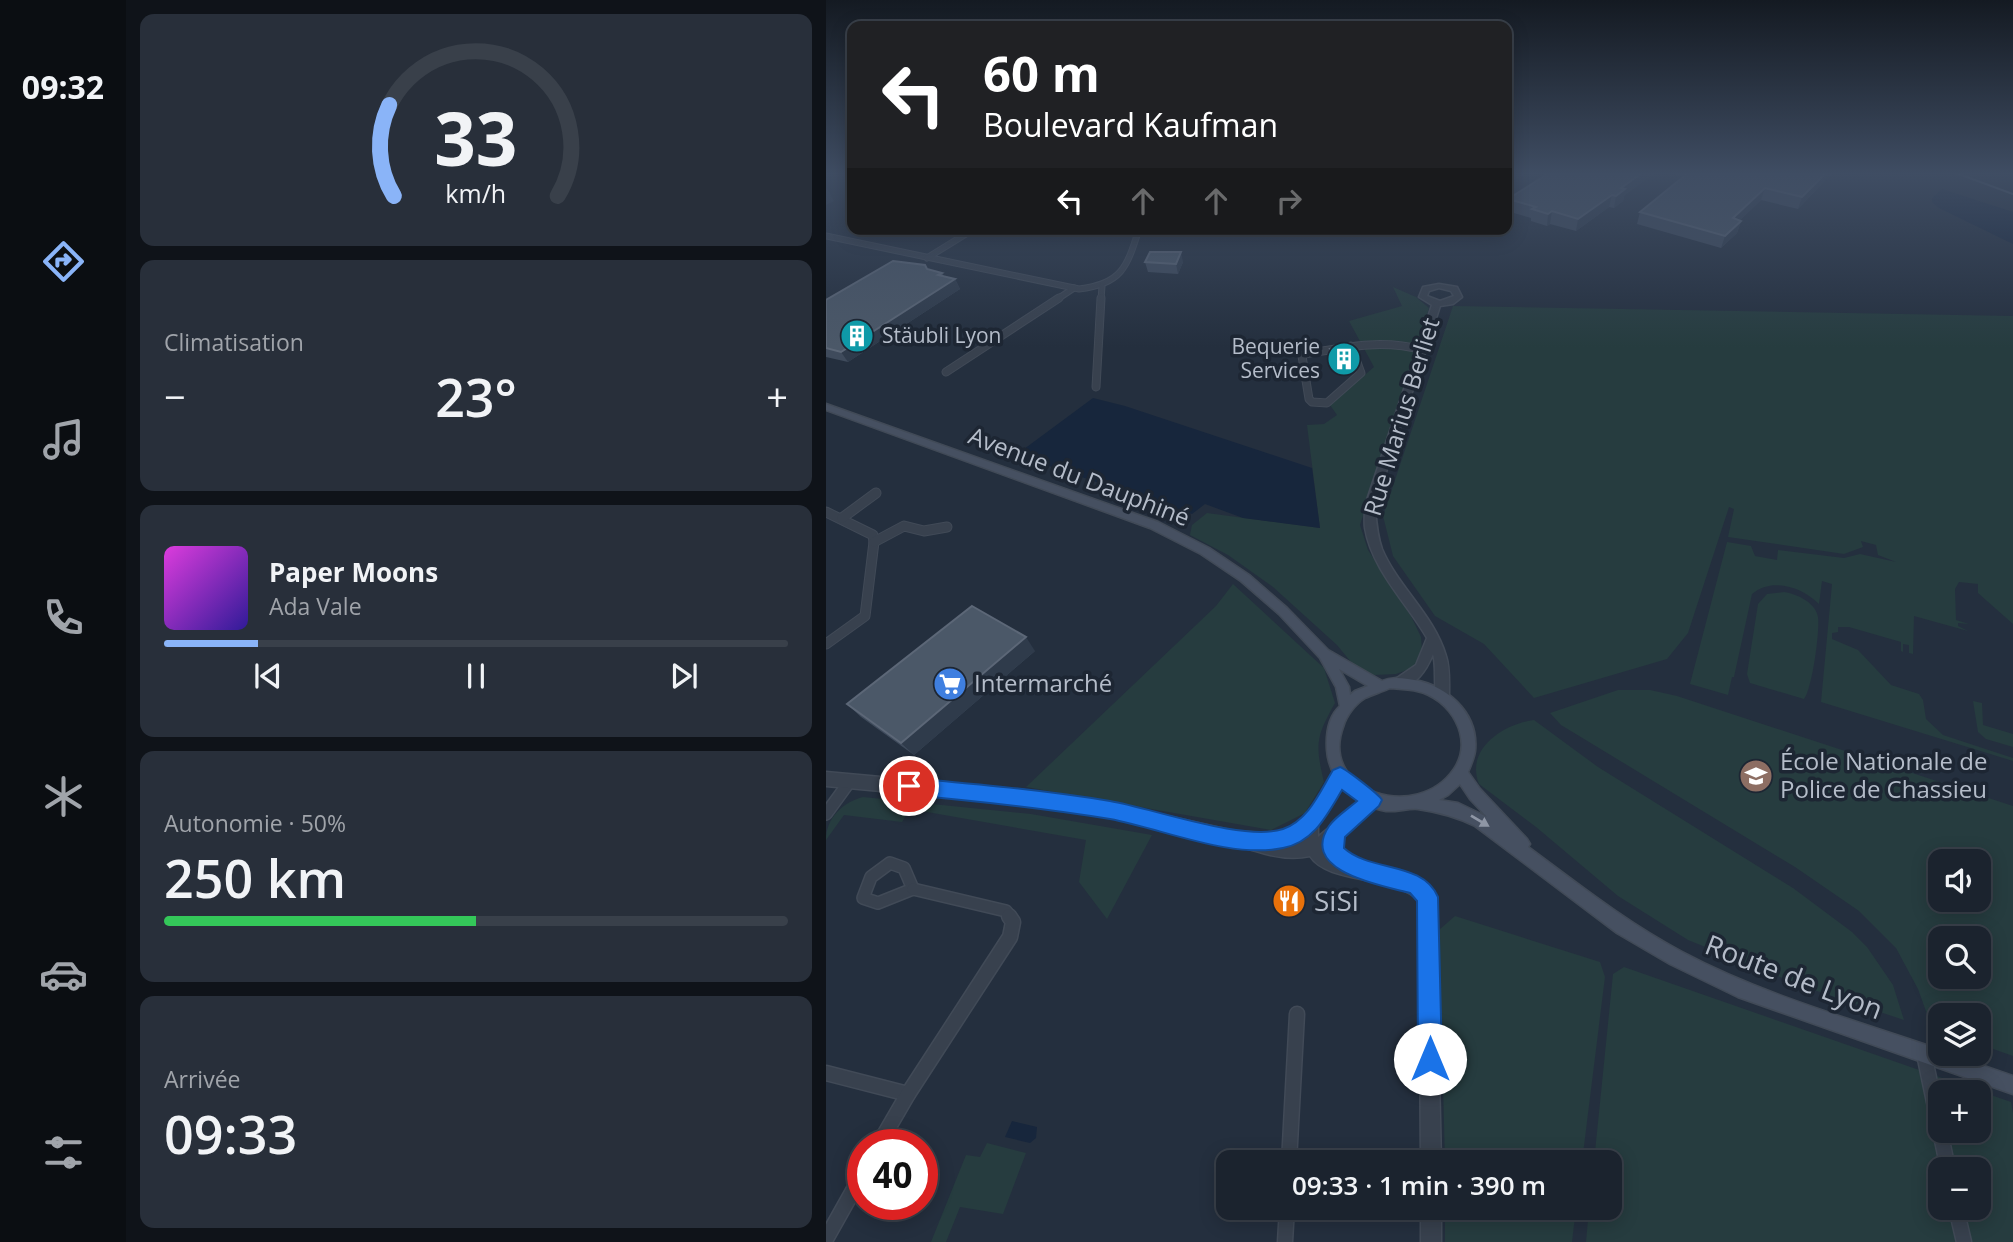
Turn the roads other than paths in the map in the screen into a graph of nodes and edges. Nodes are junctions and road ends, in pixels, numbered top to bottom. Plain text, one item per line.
1 (964, 235) edge
2 (1137, 235) edge
3 (826, 236) edge
4 (927, 258) junction
5 (1102, 286) junction
6 (1074, 288) junction
7 (1437, 303) dead end
8 (1351, 346) junction
9 (1423, 350) junction
10 (946, 372) dead end
11 (1096, 387) dead end
12 (826, 407) edge
13 (876, 494) dead end
14 (826, 512) edge
15 (842, 518) junction
16 (947, 527) dead end
17 (874, 542) junction
18 (1433, 638) junction
19 (826, 644) edge
20 (1324, 654) junction
21 (1402, 682) junction
22 (1378, 685) junction
23 (1443, 694) junction
24 (1346, 705) junction
25 (1460, 772) junction
26 (1340, 776) junction
27 (826, 779) edge
28 (850, 782) junction
29 (1373, 800) junction
30 (1415, 802) junction
31 (826, 814) edge
32 (1311, 824) junction
33 (1336, 832) junction
34 (1239, 839) junction
35 (1312, 849) junction
36 (1538, 862) junction
37 (1349, 867) junction
38 (914, 889) dead end
39 (1297, 1014) dead end
40 (1924, 1054) junction
41 (826, 1073) edge
42 (2013, 1085) edge
43 (908, 1094) junction
44 (888, 1129) edge
45 (1290, 1150) edge
46 (1431, 1150) edge
47 (1945, 1157) edge
48 (847, 1202) edge
49 (1286, 1220) edge
50 (1431, 1220) edge
51 (1959, 1220) edge
52 (826, 1239) edge
53 (1285, 1242) edge
54 (1431, 1242) edge
55 (1964, 1242) edge

1 - 4 street
2 - 5 street
3 - 4 street
4 - 6 street
5 - 6 street
5 - 11 street
6 - 10 street
7 - 9 street, Rue Marius Berliet
8 - 8 street
8 - 9 street
9 - 18 street, Rue Marius Berliet
12 - 20 main road, Avenue du Dauphiné
13 - 15 street
14 - 15 street
15 - 17 street
16 - 17 street
17 - 19 street
18 - 21 street
18 - 23 street, Rue Marius Berliet
20 - 22 main road, Avenue du Dauphiné
20 - 24 main road, Avenue du Dauphiné
21 - 22 main road
21 - 23 main road
22 - 24 main road
23 - 25 main road
24 - 26 main road
25 - 30 main road
25 - 36 main road, Route de Lyon
26 - 29 main road
26 - 32 street
27 - 28 street
28 - 31 street
28 - 34 street
29 - 30 main road
29 - 33 street
30 -> 36 main road, Route de Lyon
32 - 34 street
32 - 35 street
33 - 35 street
33 - 37 street
34 - 35 street
35 - 37 street
36 - 40 main road, Route de Lyon
37 - 46 street
38 - 43 street
39 - 45 street
40 - 42 main road, Route de Lyon
40 - 47 street
41 - 43 street
43 - 44 street
48 - 52 street
49 - 53 street
50 - 54 street
51 - 55 street

